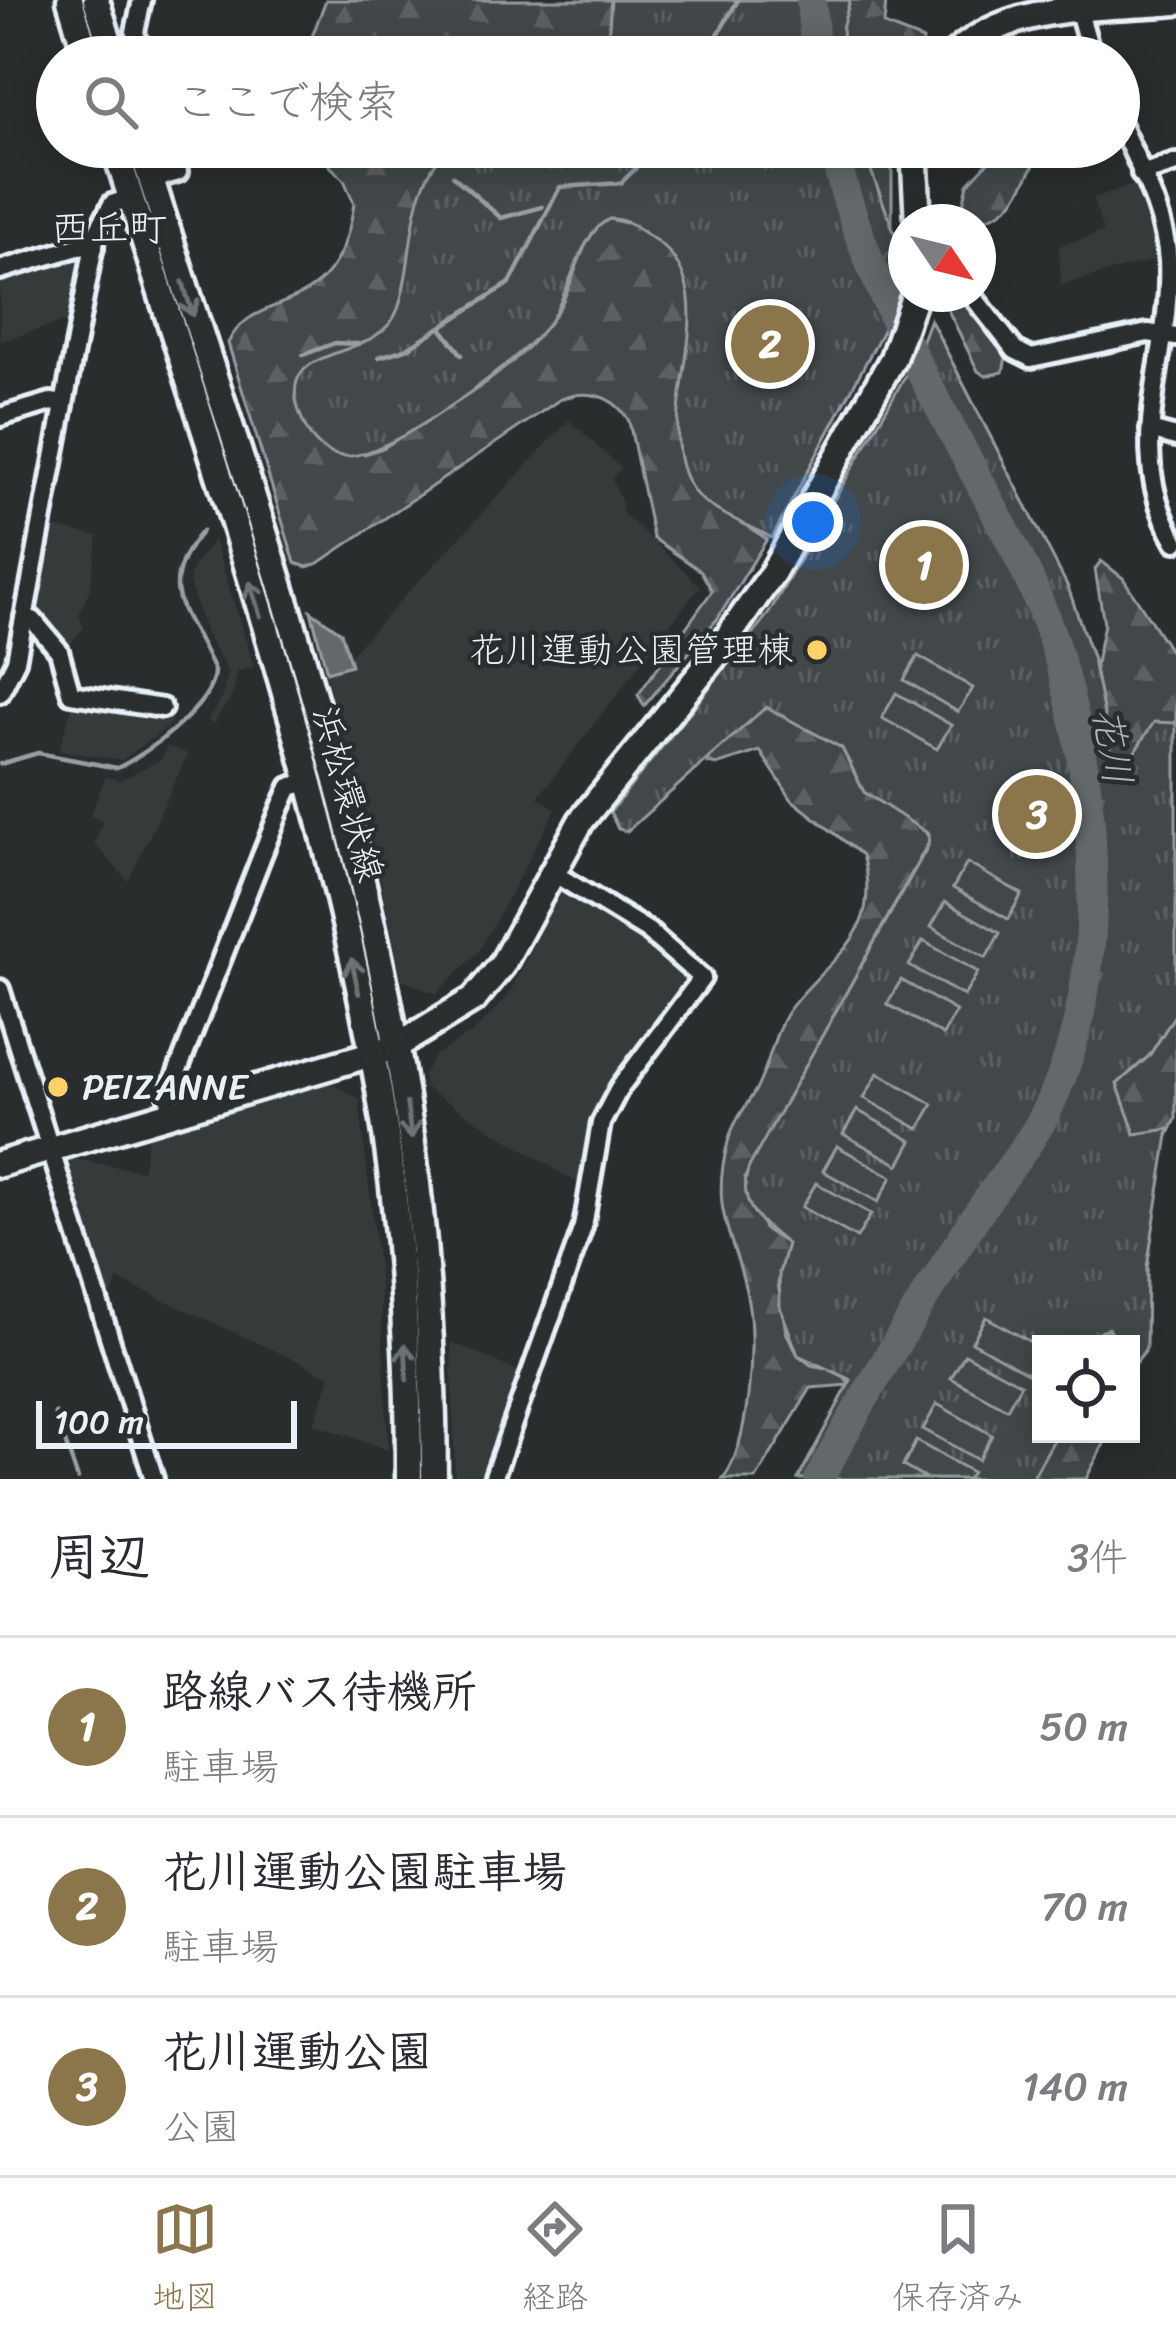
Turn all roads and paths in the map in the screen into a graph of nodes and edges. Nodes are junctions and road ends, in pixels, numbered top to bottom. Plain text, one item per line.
1 (70, 0) edge
2 (96, 0) edge
3 (142, 0) edge
4 (1176, 2) edge
5 (1077, 5) edge
6 (81, 36) edge
7 (107, 36) edge
8 (136, 36) edge
9 (983, 36) edge
10 (1086, 36) edge
11 (1176, 163) edge
12 (122, 168) edge
13 (148, 168) edge
14 (177, 168) edge
15 (915, 168) edge
16 (1139, 168) edge
17 (1142, 174) junction
18 (152, 180) junction
19 (131, 198) junction
20 (916, 204) edge
21 (94, 248) junction
22 (0, 270) edge
23 (910, 312) edge
24 (985, 312) edge
25 (1169, 336) edge
26 (64, 404) junction
27 (0, 417) edge
28 (1150, 430) junction
29 (1176, 437) edge
30 (1176, 542) edge
31 (23, 618) junction
32 (0, 693) edge
33 (163, 708) dead end
34 (310, 781) junction
35 (550, 872) junction
36 (0, 989) edge
37 (383, 1050) junction
38 (172, 1112) junction
39 (48, 1149) junction
40 (0, 1164) edge
41 (154, 1479) edge
42 (409, 1479) edge
43 (434, 1479) edge
44 (493, 1479) edge

1 - 6 main road
2 - 7 main road
3 - 8 street
4 - 5 main road
5 - 9 main road
5 - 10 street
11 - 17 street
12 - 19 main road, 浜松環状線
13 - 18 main road, 浜松環状線
14 - 18 street
15 - 20 main road
16 - 17 street
17 - 25 street
18 -> 37 main road, 浜松環状線
19 - 21 street
34 -> 19 main road, 浜松環状線
21 - 22 street
21 - 26 street
23 - 35 main road
24 - 25 street
25 - 28 street
26 - 27 street
26 - 31 street
28 - 29 street
28 - 30 street
31 - 32 street
31 - 33 street
37 -> 34 main road, 浜松環状線
34 - 38 street
35 - 37 main road
35 - 44 street
36 - 39 street
37 - 38 main road
42 -> 37 main road, 浜松環状線
37 -> 43 main road, 浜松環状線
38 - 39 main road
39 - 40 main road
39 - 41 street

